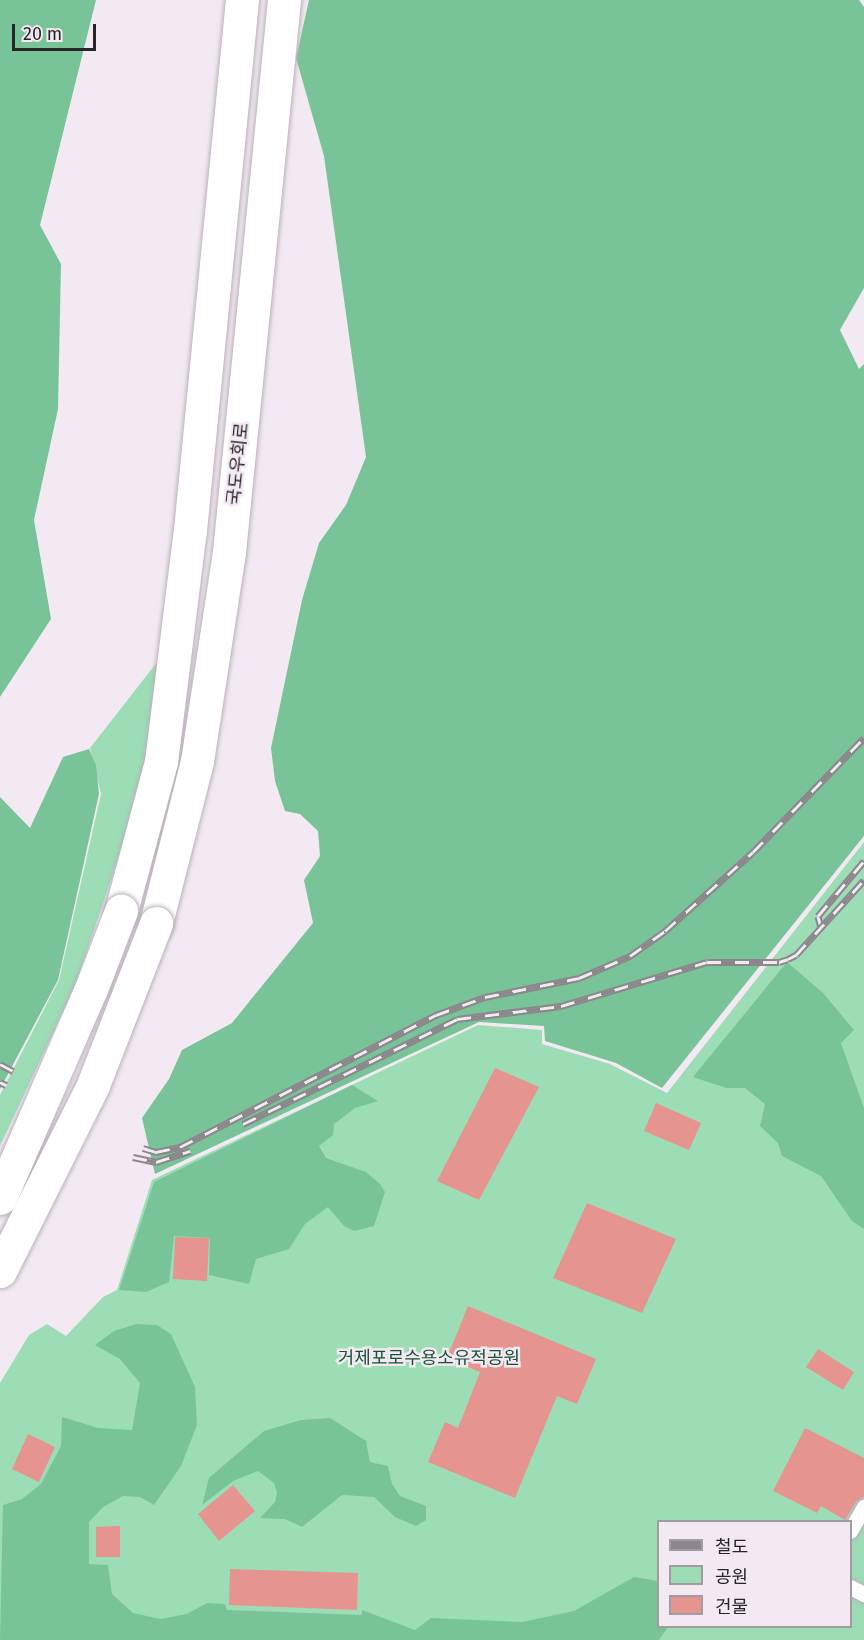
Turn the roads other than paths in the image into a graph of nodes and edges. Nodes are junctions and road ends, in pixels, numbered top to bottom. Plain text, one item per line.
1 (242, 0) edge
2 (284, 0) edge
3 (0, 1198) edge
4 (0, 1271) edge
5 (864, 1508) edge
6 (852, 1528) edge

1 - 3 highway, bridge
2 - 4 highway, 국도우회로, bridge
5 - 6 lane

